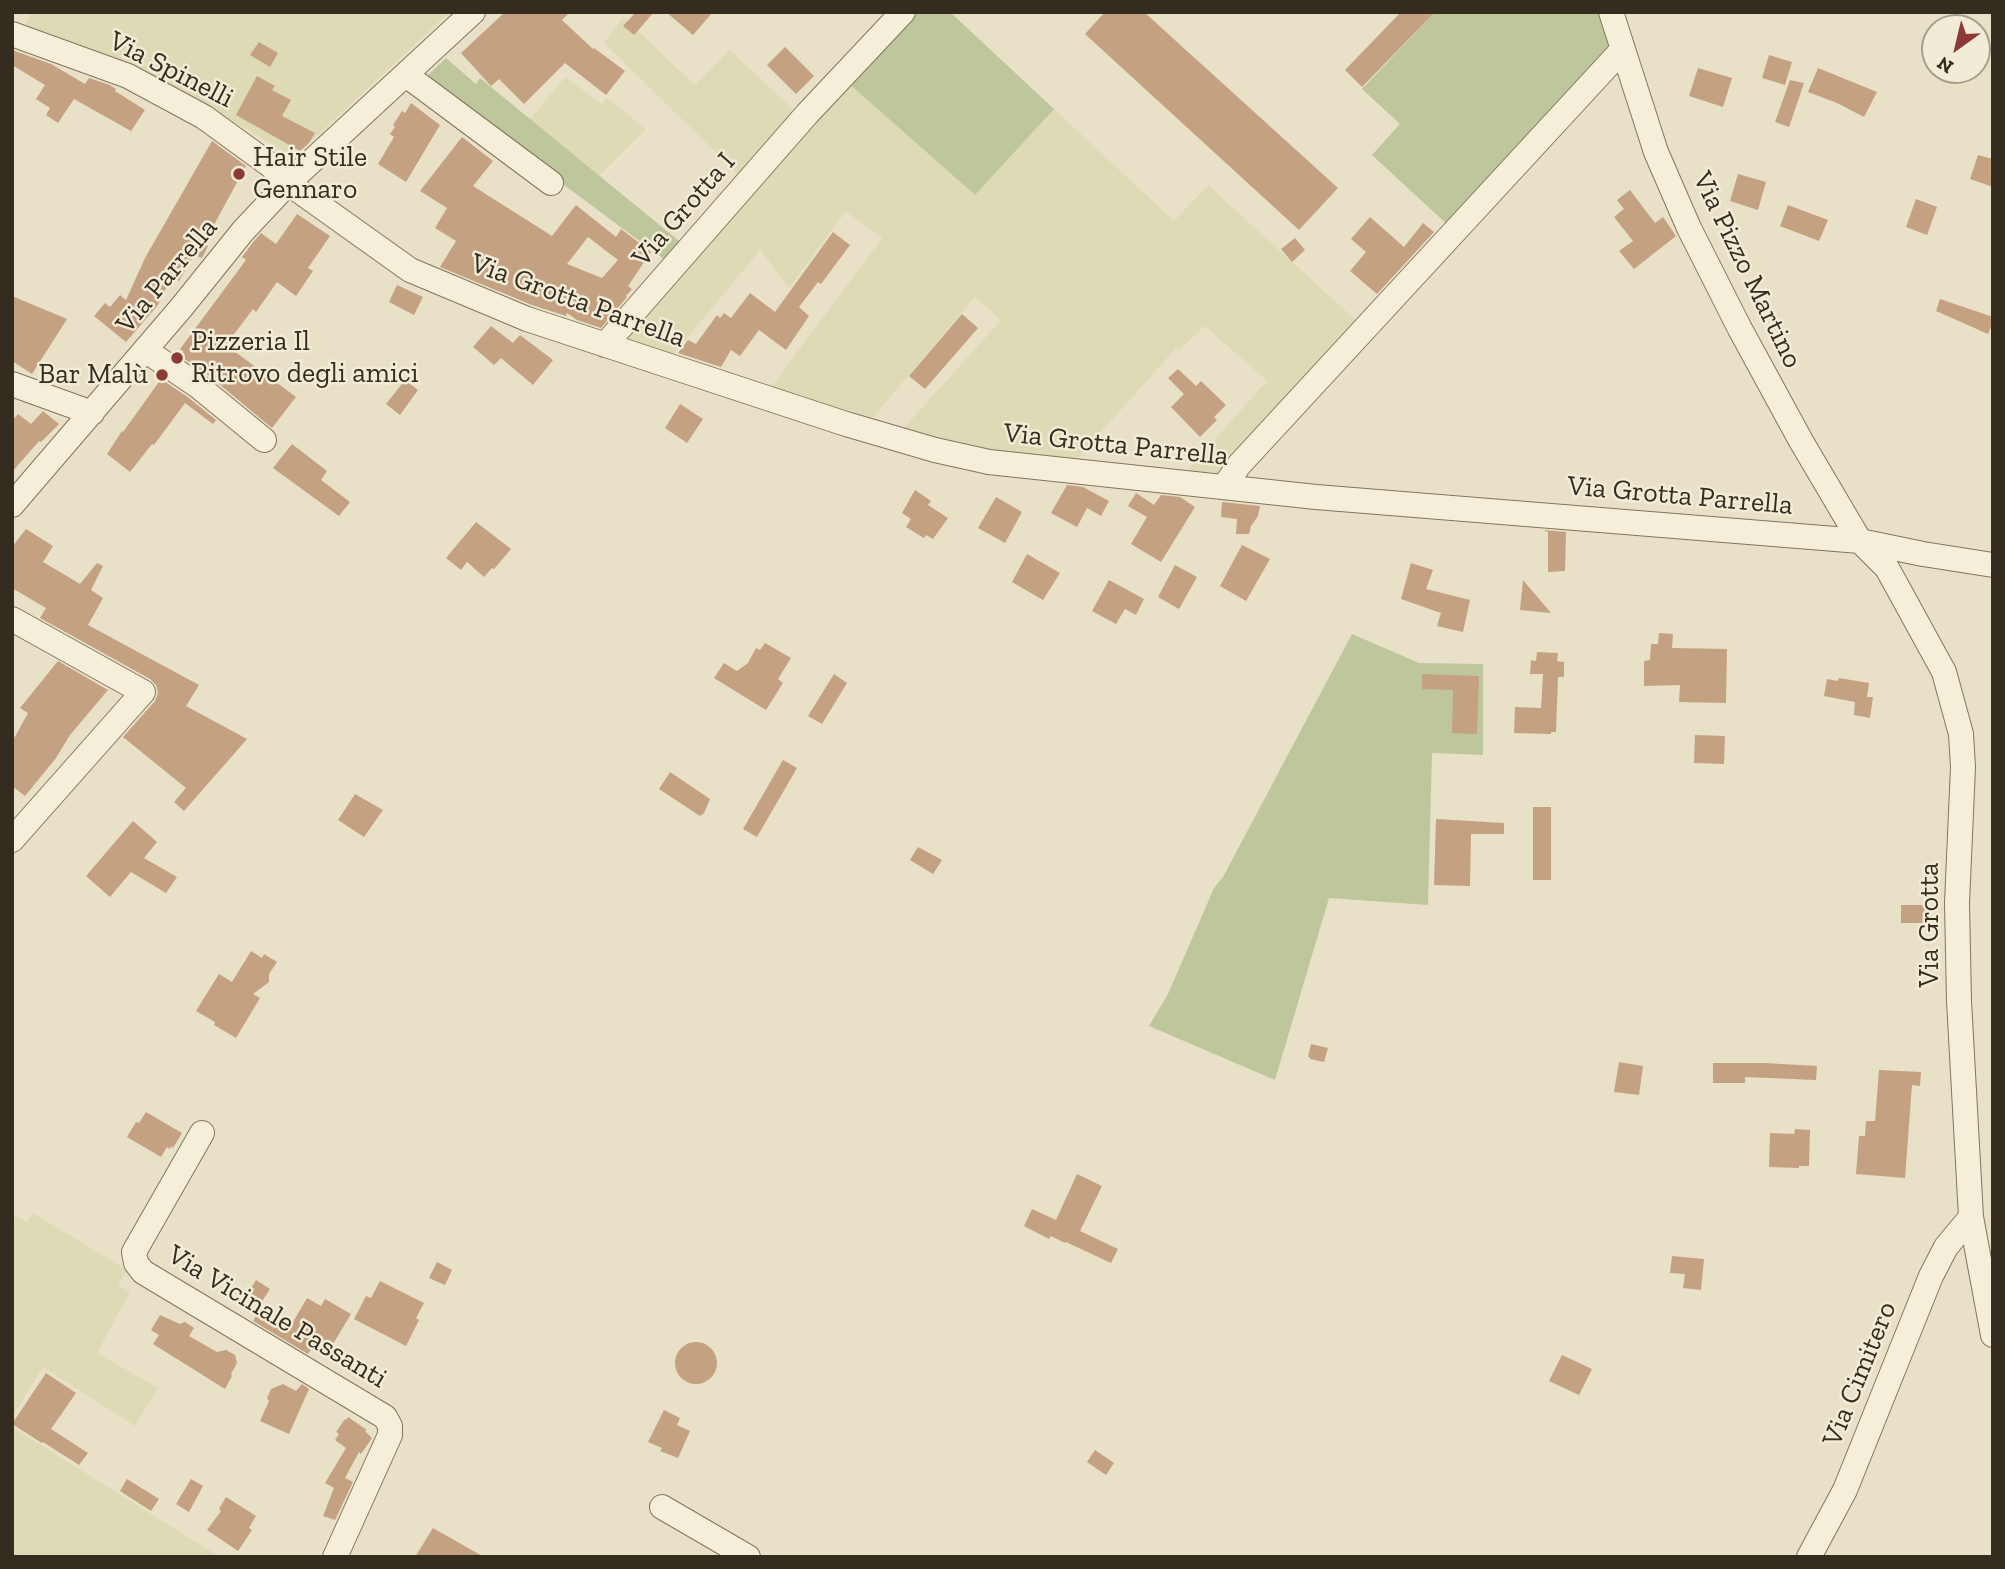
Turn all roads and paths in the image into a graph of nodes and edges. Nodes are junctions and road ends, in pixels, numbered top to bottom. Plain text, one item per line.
1 (474, 12) edge
2 (903, 12) edge
3 (1611, 12) edge
4 (12, 34) edge
5 (1623, 49) junction
6 (406, 75) junction
7 (288, 183) junction
8 (551, 183) dead end
9 (605, 345) junction
10 (145, 350) junction
11 (12, 384) edge
12 (92, 412) junction
13 (264, 440) dead end
14 (1224, 487) junction
15 (12, 505) edge
16 (1860, 541) junction
17 (1993, 565) edge
18 (12, 619) edge
19 (12, 840) edge
20 (202, 1133) dead end
21 (1971, 1217) junction
22 (1993, 1335) edge
23 (662, 1507) dead end
24 (335, 1557) edge
25 (748, 1557) edge
26 (1809, 1557) edge

1 - 6 street, Via Parrella
2 - 9 street, Via Grotta I
3 - 5 street, Via Pizzo Martino
4 - 7 street, Via Spinelli
5 - 14 street
5 - 16 street, Via Pizzo Martino
6 - 7 street, Via Parrella
6 - 8 street
7 - 9 street, Via Grotta Parrella
7 - 10 street, Via Parrella
9 - 14 street, Via Grotta Parrella
10 - 12 street, Via Parrella
10 - 13 street
11 - 12 street
12 - 15 street, Via Parrella
14 - 16 street, Via Grotta Parrella
16 - 17 street, Via Grotta Parrella
16 - 21 street, Via Grotta
18 - 19 street
20 - 24 street, Via Vicinale Passanti
21 - 22 street, Via Grotta
21 - 26 street, Via Cimitero
23 - 25 street

